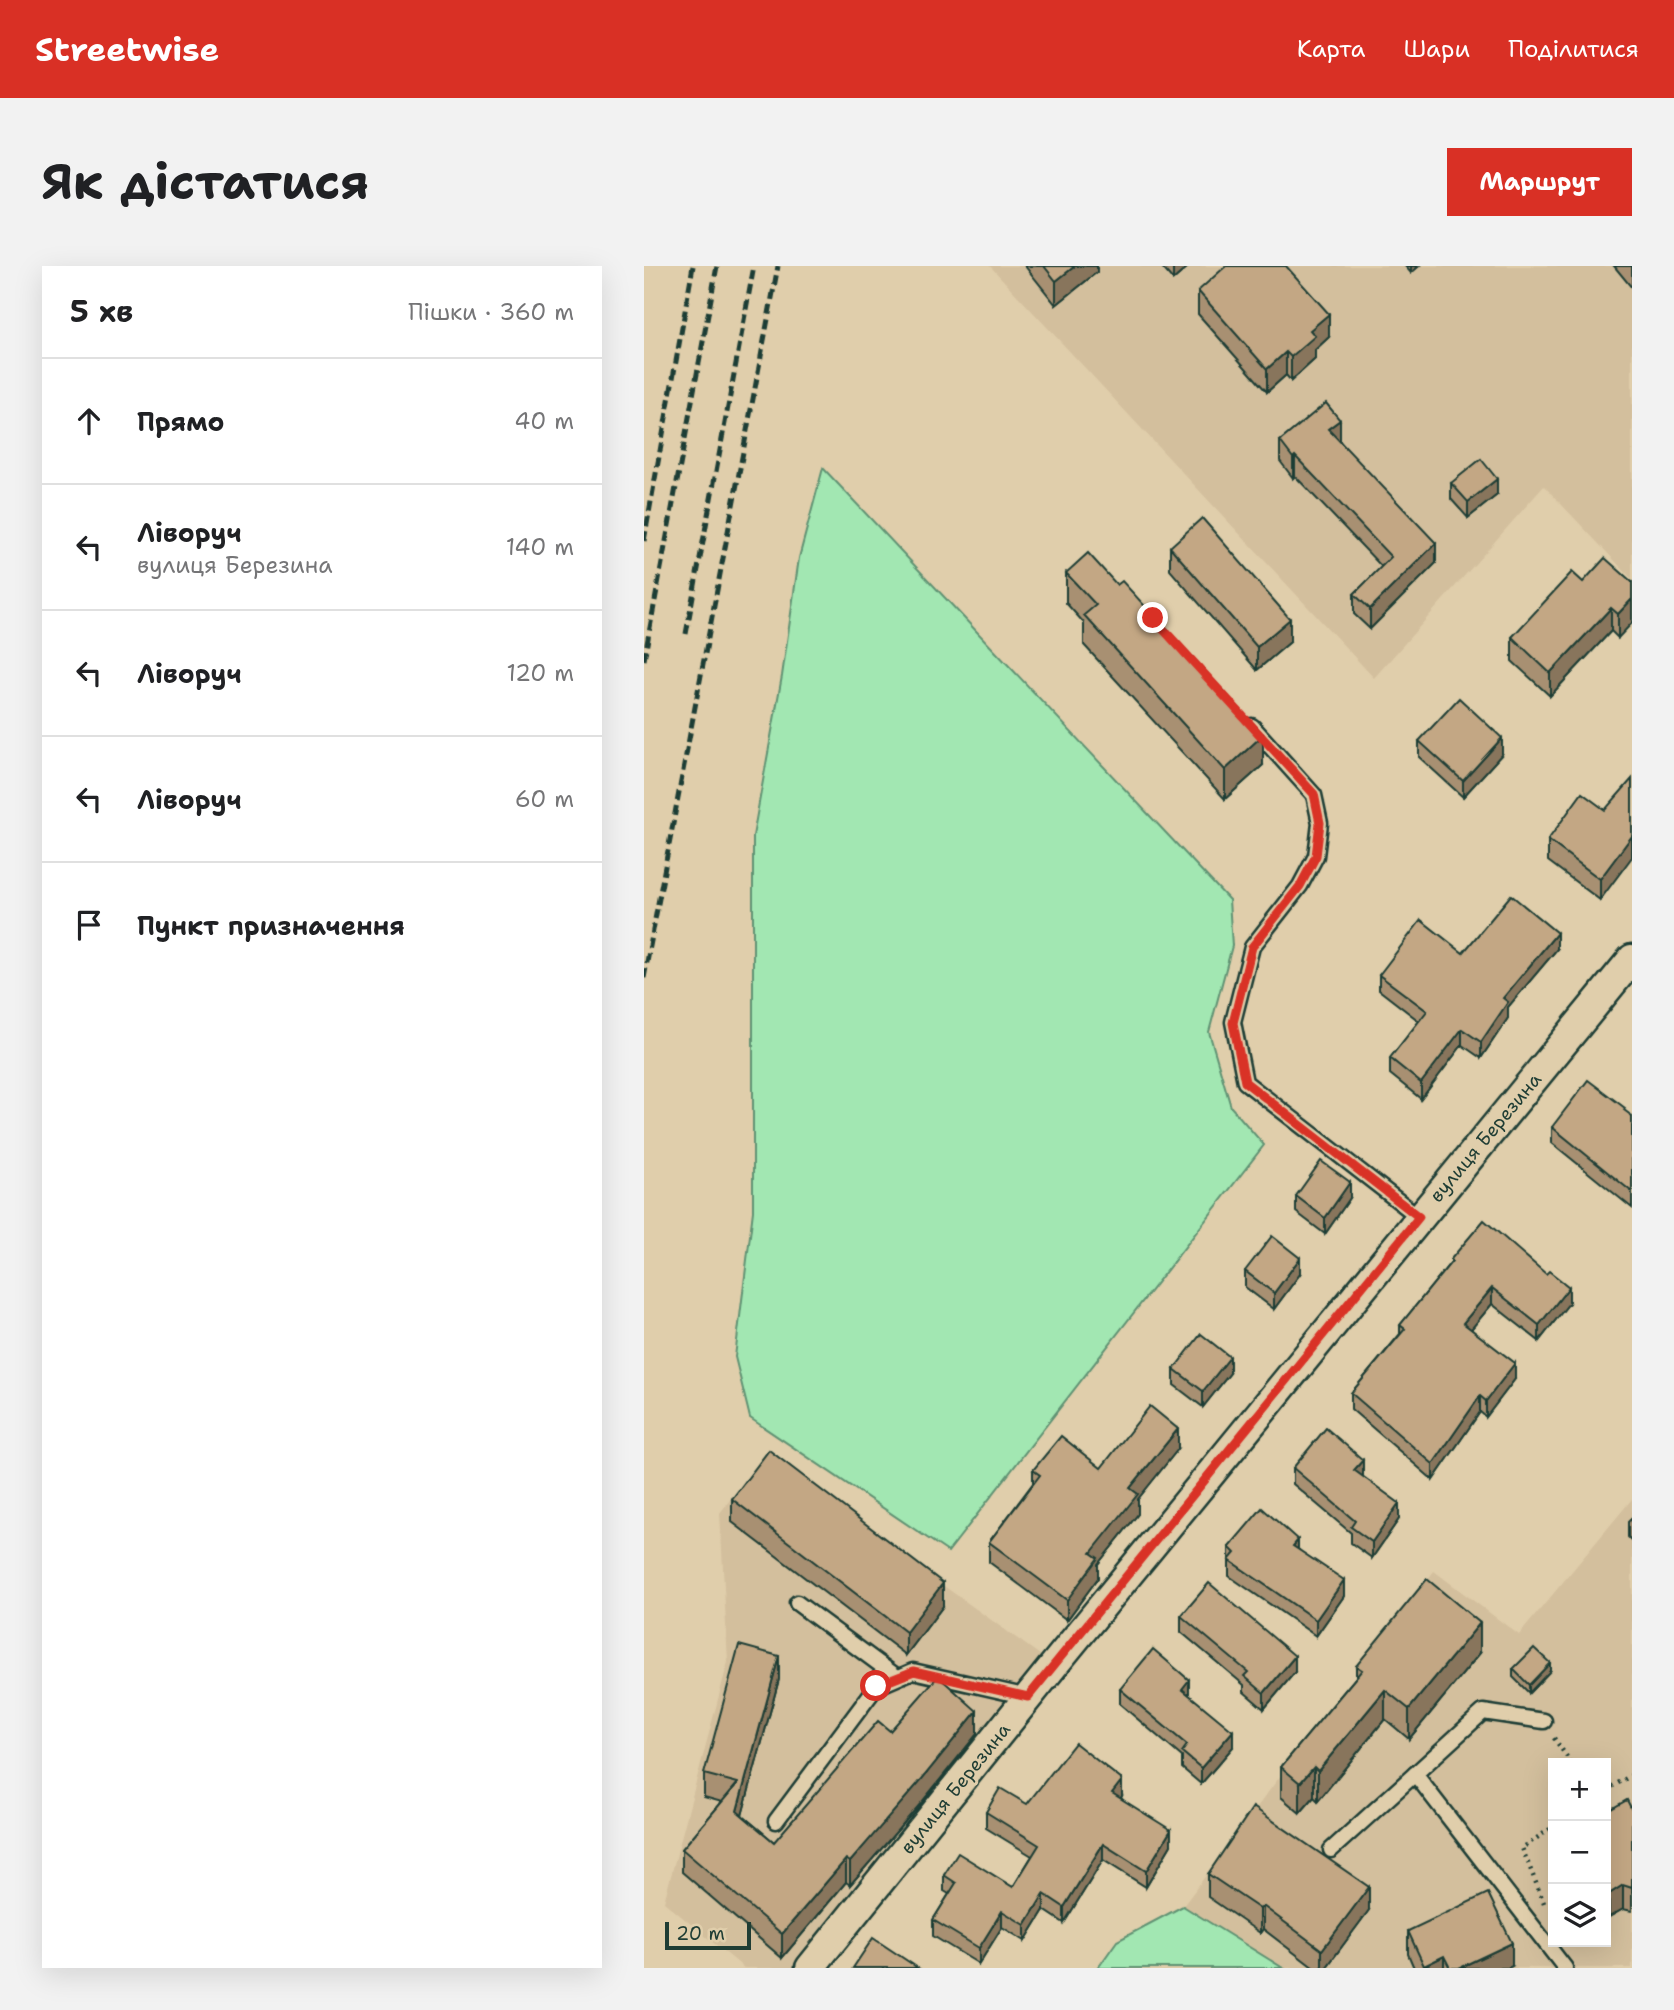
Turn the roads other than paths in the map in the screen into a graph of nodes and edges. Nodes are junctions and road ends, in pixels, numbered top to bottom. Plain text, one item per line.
1 (1242, 716) edge
2 (1632, 959) edge
3 (1419, 1217) junction
4 (797, 1603) dead end
5 (897, 1677) junction
6 (1028, 1697) junction
7 (1544, 1721) road end
8 (1415, 1774) junction
9 (776, 1821) dead end
10 (1331, 1850) dead end
11 (810, 1968) edge
12 (1565, 1968) edge

1 - 3 lane
2 - 3 street, вулиця Березина
3 - 6 street, вулиця Березина
4 - 5 lane
5 - 6 lane
5 - 9 lane
6 - 11 street, вулиця Березина
7 - 8 lane
8 - 10 lane
8 - 12 lane

